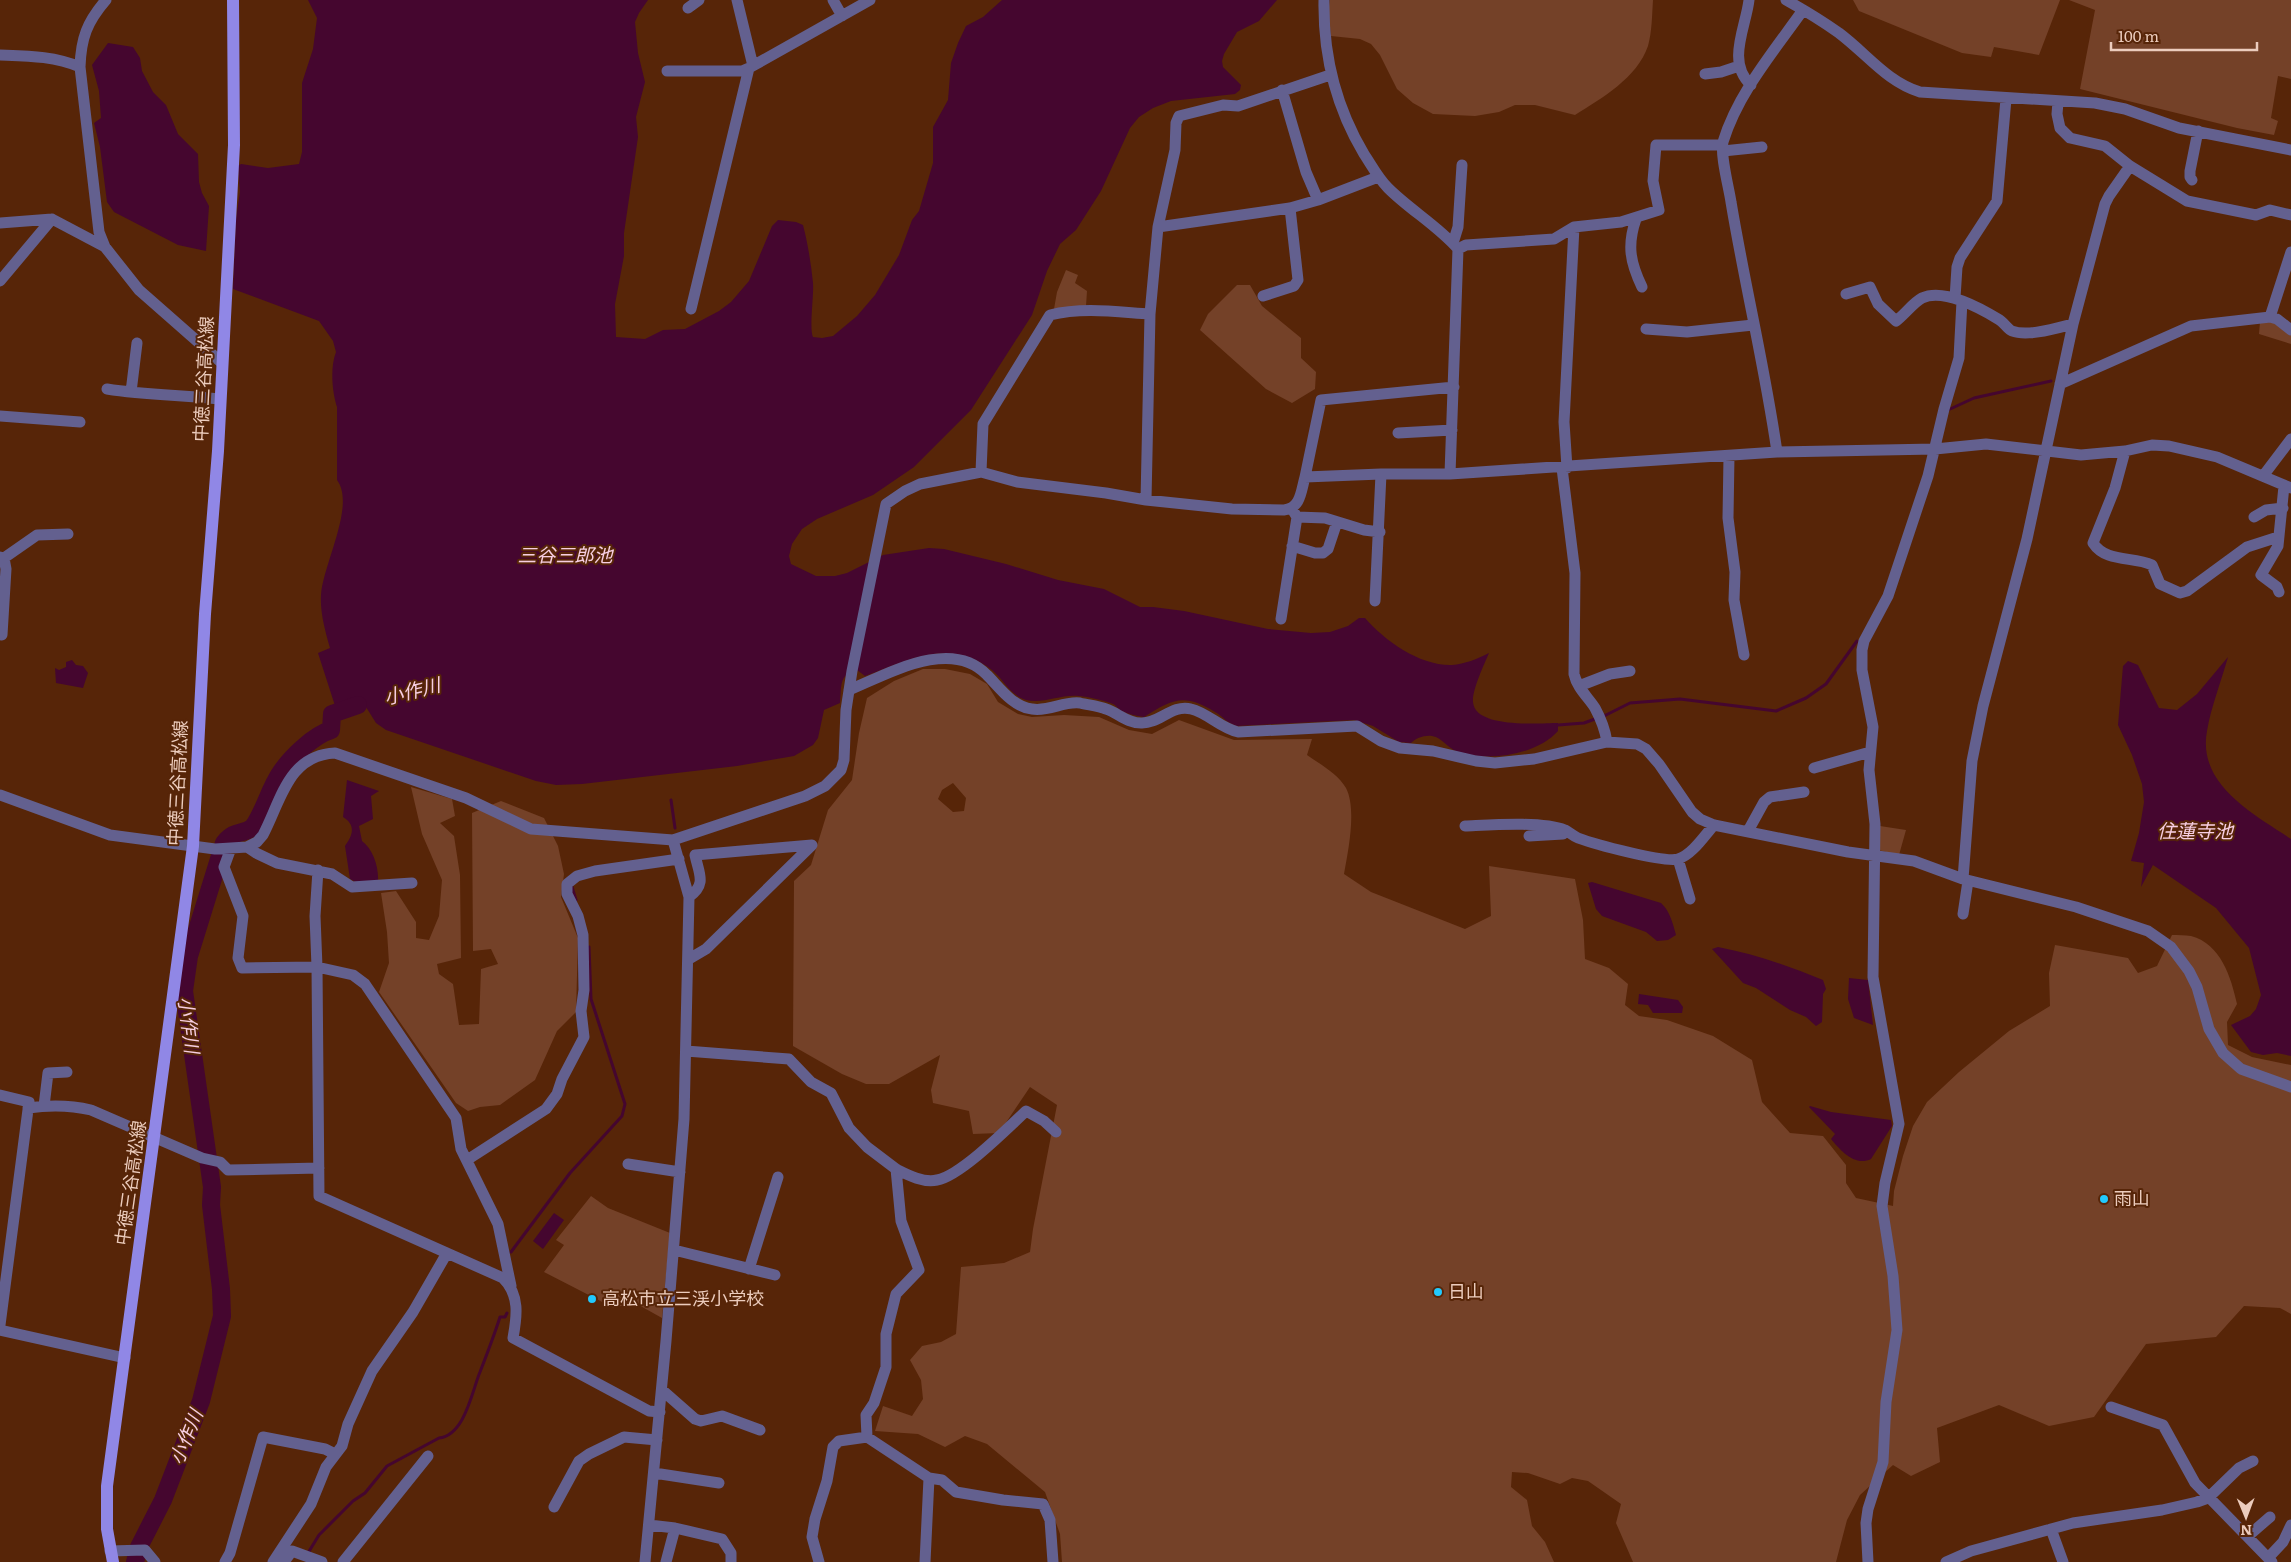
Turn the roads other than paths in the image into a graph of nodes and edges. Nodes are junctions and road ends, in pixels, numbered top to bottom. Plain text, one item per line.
1 (92, 0) edge
2 (106, 0) edge
3 (233, 0) edge
4 (699, 0) edge
5 (737, 0) edge
6 (833, 0) edge
7 (870, 0) edge
8 (1324, 0) edge
9 (1749, 0) edge
10 (1786, 0) edge
11 (688, 8) dead end
12 (1803, 10) junction
13 (93, 15) junction
14 (842, 16) junction
15 (0, 55) edge
16 (1739, 66) junction
17 (80, 67) junction
18 (751, 67) junction
19 (667, 71) dead end
20 (1705, 74) dead end
21 (1330, 75) junction
22 (1751, 85) junction
23 (1282, 90) junction
24 (2006, 99) junction
25 (2058, 102) junction
26 (2198, 131) junction
27 (1723, 148) junction
28 (1762, 148) dead end
29 (2291, 150) edge
30 (1462, 165) dead end
31 (2130, 166) junction
32 (1378, 177) junction
33 (2192, 180) dead end
34 (1318, 200) junction
35 (1290, 208) junction
36 (2291, 214) edge
37 (52, 219) junction
38 (1636, 219) junction
39 (0, 223) edge
40 (1158, 227) junction
41 (1574, 227) junction
42 (1456, 246) junction
43 (105, 247) junction
44 (2291, 252) edge
45 (0, 281) edge
46 (1642, 287) dead end
47 (1846, 294) dead end
48 (1263, 296) dead end
49 (1958, 300) junction
50 (691, 308) dead end
51 (1150, 314) junction
52 (2270, 317) junction
53 (2073, 324) junction
54 (1753, 326) junction
55 (1646, 329) dead end
56 (2291, 330) edge
57 (137, 343) dead end
58 (222, 363) junction
59 (2060, 384) junction
60 (1454, 387) junction
61 (107, 389) dead end
62 (131, 392) junction
63 (220, 399) junction
64 (0, 416) edge
65 (80, 422) dead end
66 (1452, 430) junction
67 (1398, 433) dead end
68 (2291, 439) edge
69 (1935, 449) junction
70 (2124, 451) junction
71 (1777, 452) junction
72 (2046, 452) junction
73 (1729, 456) junction
74 (1564, 468) junction
75 (981, 472) junction
76 (1381, 474) junction
77 (1450, 474) junction
78 (2263, 476) junction
79 (1305, 477) junction
80 (2288, 487) edge
81 (1146, 500) junction
82 (2283, 508) junction
83 (1294, 513) junction
84 (2254, 516) dead end
85 (1337, 522) junction
86 (1380, 532) junction
87 (68, 534) dead end
88 (2278, 537) junction
89 (1292, 546) junction
90 (2, 558) edge
91 (2279, 592) dead end
92 (1375, 601) dead end
93 (1280, 620) dead end
94 (2, 635) dead end
95 (1744, 656) dead end
96 (1630, 671) dead end
97 (1579, 686) junction
98 (849, 690) junction
99 (1607, 742) junction
100 (1870, 752) junction
101 (1814, 768) dead end
102 (1804, 792) dead end
103 (0, 795) edge
104 (1714, 825) junction
105 (1465, 826) dead end
106 (1748, 831) junction
107 (1528, 836) dead end
108 (1576, 837) junction
109 (673, 840) junction
110 (193, 846) junction
111 (247, 847) junction
112 (224, 848) junction
113 (1874, 857) junction
114 (679, 859) junction
115 (1678, 859) junction
116 (318, 870) junction
117 (1966, 880) junction
118 (412, 883) dead end
119 (689, 897) junction
120 (1690, 899) dead end
121 (1963, 914) dead end
122 (688, 959) junction
123 (318, 967) junction
124 (686, 1051) junction
125 (67, 1072) dead end
126 (2291, 1087) edge
127 (0, 1095) edge
128 (44, 1106) junction
129 (28, 1108) junction
130 (1056, 1132) dead end
131 (155, 1138) junction
132 (467, 1160) junction
133 (628, 1164) dead end
134 (319, 1168) junction
135 (896, 1169) junction
136 (680, 1172) junction
137 (778, 1178) dead end
138 (674, 1250) junction
139 (447, 1254) junction
140 (749, 1269) junction
141 (775, 1275) dead end
142 (511, 1286) junction
143 (0, 1325) edge
144 (0, 1330) edge
145 (125, 1358) junction
146 (662, 1390) junction
147 (2111, 1408) dead end
148 (660, 1412) junction
149 (760, 1430) dead end
150 (867, 1437) junction
151 (656, 1440) junction
152 (335, 1454) junction
153 (428, 1456) dead end
154 (2253, 1461) dead end
155 (654, 1473) junction
156 (929, 1478) junction
157 (719, 1482) dead end
158 (2208, 1498) junction
159 (554, 1508) dead end
160 (2270, 1517) dead end
161 (649, 1525) junction
162 (2291, 1526) edge
163 (675, 1528) junction
164 (2051, 1530) junction
165 (2248, 1536) junction
166 (111, 1557) edge
167 (2270, 1560) edge
168 (1948, 1561) edge
169 (155, 1562) edge
170 (225, 1562) edge
171 (273, 1562) edge
172 (284, 1562) edge
173 (322, 1562) edge
174 (343, 1562) edge
175 (645, 1562) edge
176 (666, 1562) edge
177 (731, 1562) edge
178 (818, 1562) edge
179 (925, 1562) edge
180 (1053, 1562) edge
181 (1868, 1562) edge
182 (2063, 1562) edge

1 - 13 street
2 - 13 street
3 - 58 main road, 中徳三谷高松線
4 - 11 street
5 - 18 street
6 - 14 street
7 - 14 street
8 - 21 street
9 - 16 street
10 - 12 street
12 - 22 street
12 - 24 street
13 - 17 street
14 - 18 street
15 - 17 street
16 - 20 street
16 - 22 street
17 - 43 street
18 - 19 street
18 - 50 street
21 - 23 street
21 - 32 street
22 - 27 street
23 - 34 street
23 - 40 street
24 - 25 street
24 - 49 street
25 - 26 street
25 - 31 street
26 - 29 street
26 - 33 street
27 - 28 street
27 - 38 street
27 - 54 street
30 - 42 street
31 - 36 street
31 - 53 street
32 - 34 street
32 - 42 street
34 - 35 street
35 - 40 street
35 - 48 street
37 - 39 street
37 - 43 street
37 - 45 street
38 - 41 street
38 - 46 street
40 - 51 street
41 - 42 street
41 - 74 street
42 - 60 street
43 - 58 street
44 - 52 street
47 - 49 street
49 - 53 street
49 - 69 street
51 - 75 street
51 - 81 street
52 - 56 street
52 - 59 street
53 - 59 street
54 - 55 street
54 - 71 street
57 - 62 street
58 - 63 main road, 中徳三谷高松線
59 - 72 street
60 - 66 street
60 - 79 street
61 - 62 street
62 - 63 street
63 - 110 main road, 中徳三谷高松線
64 - 65 street
66 - 67 street
66 - 77 street
68 - 78 street
69 - 71 street
69 - 72 street
69 - 100 street
70 - 72 street
70 - 78 street
70 - 88 street
71 - 73 street
72 - 117 street
73 - 74 street
73 - 95 street
74 - 77 street
74 - 97 street
75 - 81 street
75 - 98 street
76 - 77 street
76 - 79 street
76 - 86 street
78 - 80 street
79 - 83 street
80 - 82 street
81 - 83 street
82 - 84 street
82 - 88 street
83 - 85 street
83 - 89 street
85 - 86 street
85 - 89 street
86 - 92 street
87 - 90 street
88 - 91 street
89 - 93 street
90 - 94 street
96 - 97 street
97 - 99 street
98 - 99 street
98 - 109 street
99 - 104 street
100 - 101 street
100 - 113 street
102 - 106 street
103 - 110 street
104 - 106 street
104 - 115 street
105 - 108 street
106 - 113 street
107 - 108 street
108 - 115 street
109 - 111 street
109 - 114 street
110 - 112 street
110 - 131 main road, 中徳三谷高松線
111 - 112 street
111 - 116 street
112 - 123 street
113 - 117 street
113 - 181 street
114 - 119 street
114 - 132 street
115 - 120 street
116 - 118 street
116 - 123 street
117 - 121 street
117 - 126 street
119 - 122 street
119 - 122 street
122 - 124 street
123 - 132 street
123 - 134 street
124 - 135 street
124 - 136 street
125 - 128 street
127 - 129 street
128 - 129 street
128 - 131 street
129 - 143 street
130 - 135 street
131 - 134 street
131 - 145 main road, 中徳三谷高松線
132 - 142 street
133 - 136 street
134 - 139 street
135 - 150 street
136 - 138 street
137 - 140 street
138 - 140 street
138 - 146 street
139 - 142 street
139 - 152 street
140 - 141 street
142 - 148 street
144 - 145 street
145 - 166 main road, 中徳三谷高松線
146 - 148 street
146 - 149 street
147 - 158 street
148 - 151 street
150 - 156 street
150 - 178 street
151 - 155 street
151 - 159 street
152 - 170 street
152 - 171 street
153 - 174 street
154 - 158 street
155 - 157 street
155 - 161 street
156 - 179 street
156 - 180 street
158 - 164 street
158 - 165 street
160 - 165 street
161 - 163 street
161 - 175 street
162 - 167 street
163 - 176 street
163 - 177 street
164 - 168 street
164 - 182 street
165 - 167 street
166 - 169 street
172 - 173 street

